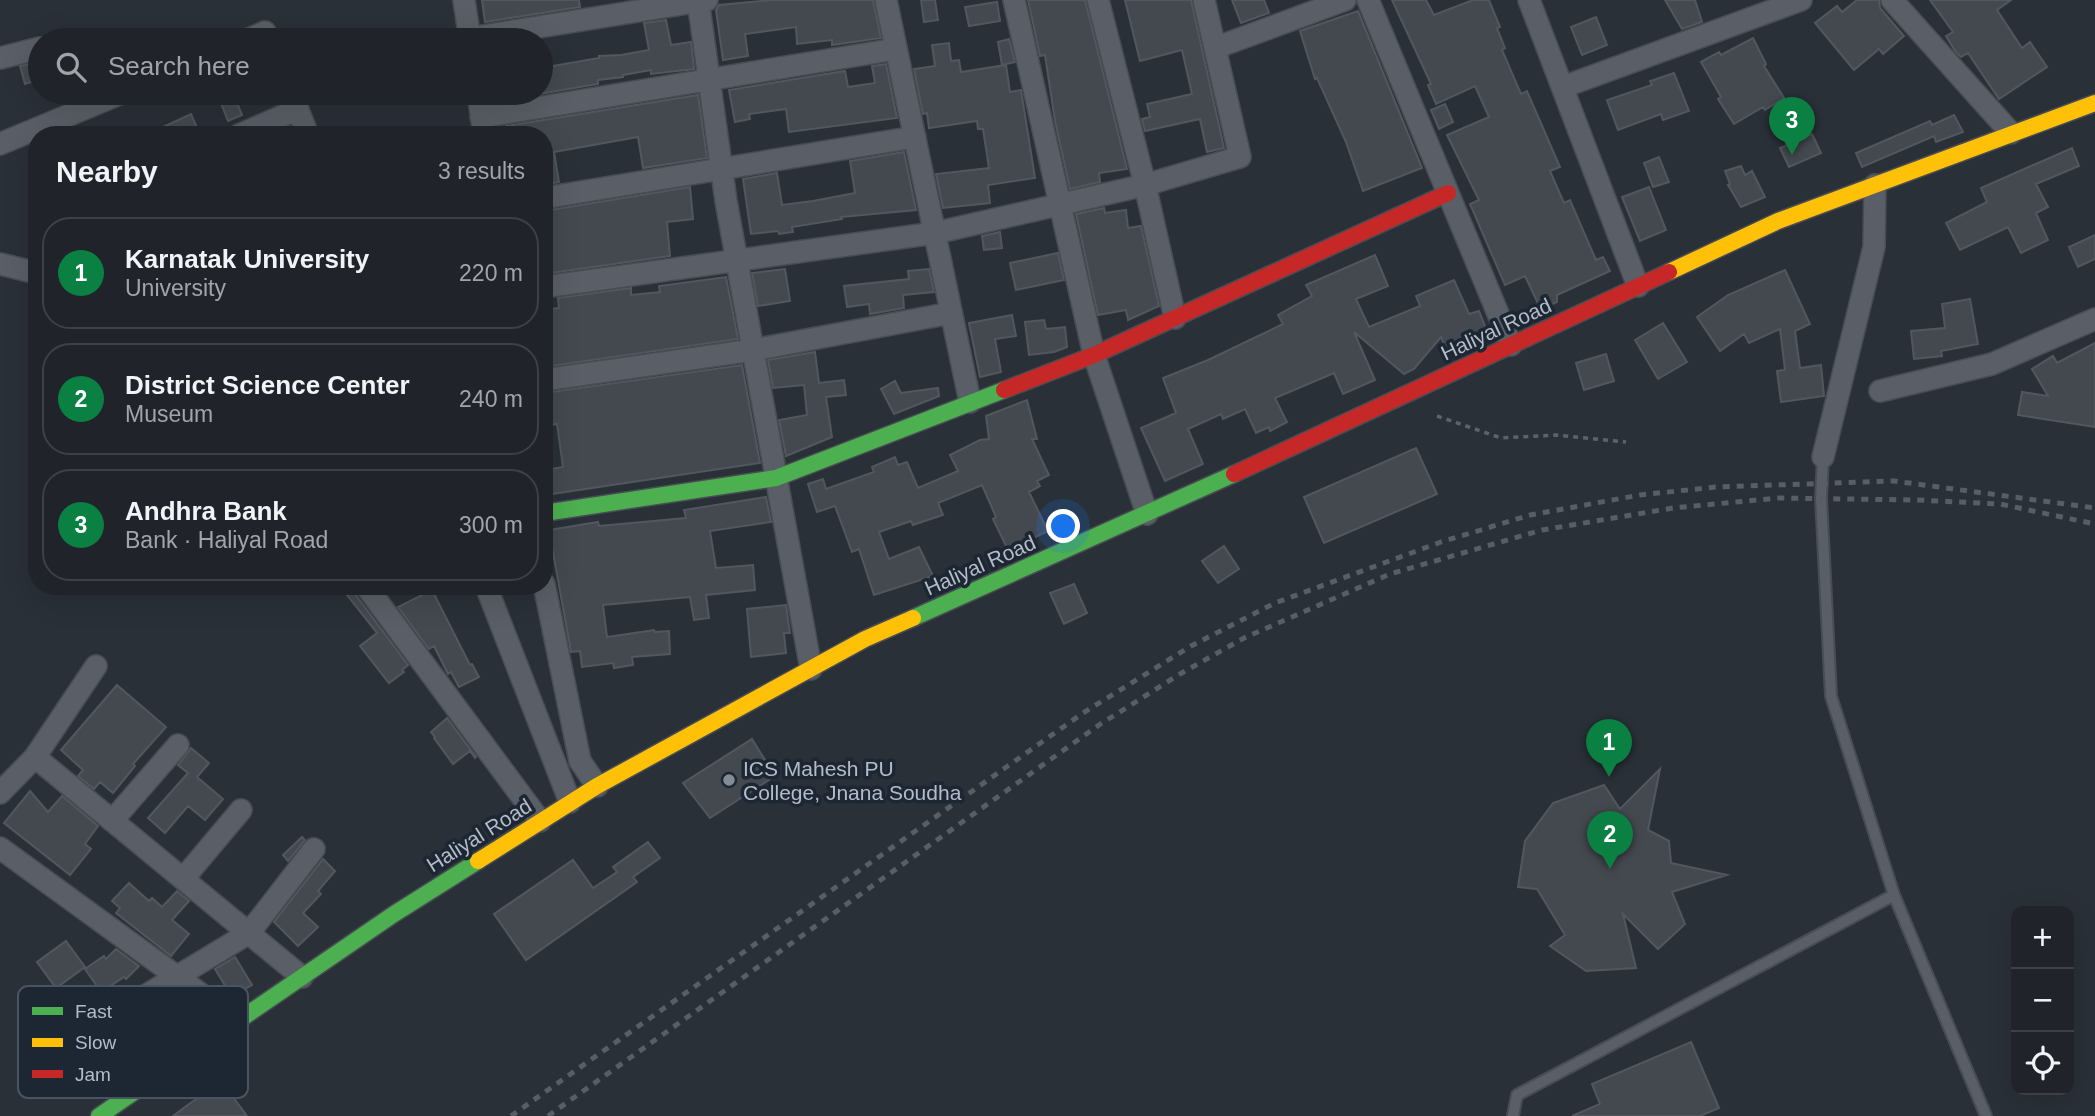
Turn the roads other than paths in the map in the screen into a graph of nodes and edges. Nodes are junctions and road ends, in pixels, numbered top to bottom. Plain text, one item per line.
1 (464, 0) edge
2 (886, 0) edge
3 (1014, 0) edge
4 (1098, 0) edge
5 (1204, 0) edge
6 (1345, 0) edge
7 (1368, 0) edge
8 (1529, 0) edge
9 (1801, 0) edge
10 (1892, 0) edge
11 (701, 1) edge
12 (468, 28) edge
13 (537, 28) edge
14 (1215, 48) junction
15 (896, 49) junction
16 (28, 51) edge
17 (0, 58) edge
18 (710, 79) junction
19 (1563, 87) junction
20 (2095, 103) edge
21 (93, 105) edge
22 (288, 105) edge
23 (297, 105) edge
24 (479, 105) edge
25 (43, 126) edge
26 (254, 126) edge
27 (305, 126) edge
28 (482, 126) edge
29 (28, 132) edge
30 (2011, 133) junction
31 (915, 137) junction
32 (0, 144) edge
33 (722, 169) junction
34 (1145, 185) junction
35 (1875, 185) junction
36 (1448, 193) junction
37 (553, 197) edge
38 (1060, 205) junction
39 (935, 233) junction
40 (737, 261) junction
41 (0, 264) edge
42 (28, 271) edge
43 (1638, 286) junction
44 (553, 287) edge
45 (951, 313) junction
46 (1175, 318) junction
47 (2095, 319) edge
48 (1511, 345) junction
49 (753, 350) junction
50 (1094, 355) junction
51 (553, 379) edge
52 (1880, 391) dead end
53 (970, 401) junction
54 (1823, 457) joint
55 (776, 478) junction
56 (553, 512) edge
57 (1147, 514) junction
58 (373, 595) edge
59 (490, 595) edge
60 (546, 595) edge
61 (96, 666) dead end
62 (811, 669) junction
63 (178, 745) dead end
64 (34, 757) junction
65 (597, 786) junction
66 (0, 793) edge
67 (570, 802) junction
68 (241, 810) dead end
69 (112, 821) junction
70 (540, 821) junction
71 (0, 848) edge
72 (314, 849) dead end
73 (183, 879) junction
74 (1894, 895) junction
75 (249, 933) junction
76 (177, 976) junction
77 (302, 977) junction
78 (161, 986) edge
79 (191, 986) edge
80 (248, 1014) edge
81 (125, 1098) edge
82 (99, 1116) edge
83 (1513, 1116) edge
84 (1986, 1116) edge

1 - 12 street
2 - 15 street
3 - 38 street
4 - 34 street
5 - 14 street
6 - 14 street
7 - 36 street
8 - 19 street
9 - 19 street
10 - 30 street
11 - 13 street
11 - 18 street
14 - 34 street
15 - 18 street
15 - 31 street
16 - 17 street
18 - 28 street
18 - 33 street
19 - 43 street
20 - 30 main road, Haliyal Road
21 - 25 street
22 - 26 street
23 - 27 street
24 - 28 street
29 - 32 street
30 - 35 main road, Haliyal Road
31 - 33 street
31 - 39 street
33 - 37 street
33 - 40 street
34 - 38 street
34 - 46 street
35 - 43 main road, Haliyal Road
35 - 54 street
36 - 46 main road
36 - 48 street
38 - 39 street
38 - 50 street
39 - 40 street
39 - 45 street
40 - 44 street
40 - 49 street
41 - 42 street
43 - 48 main road, Haliyal Road
45 - 49 street
45 - 53 street
46 - 50 main road
47 - 52 street
48 - 57 main road, Haliyal Road
49 - 51 street
49 - 55 street
50 - 53 main road
50 - 57 street
53 - 55 main road
54 - 74 lane
55 - 56 main road
55 - 62 street
57 - 62 main road, Haliyal Road
58 - 70 street
59 - 67 street
60 - 65 street
61 - 64 street
62 - 65 main road, Haliyal Road
63 - 69 street
64 - 66 street
64 - 69 street
65 - 67 main road, Haliyal Road
67 - 70 main road, Haliyal Road
68 - 73 street
69 - 73 street
70 - 77 main road, Haliyal Road
71 - 76 street
72 - 75 street
73 - 75 street
74 - 83 lane
74 - 84 lane
75 - 76 street
75 - 77 street
76 - 78 street
76 - 79 street
77 - 80 main road, Haliyal Road
81 - 82 main road, Haliyal Road

